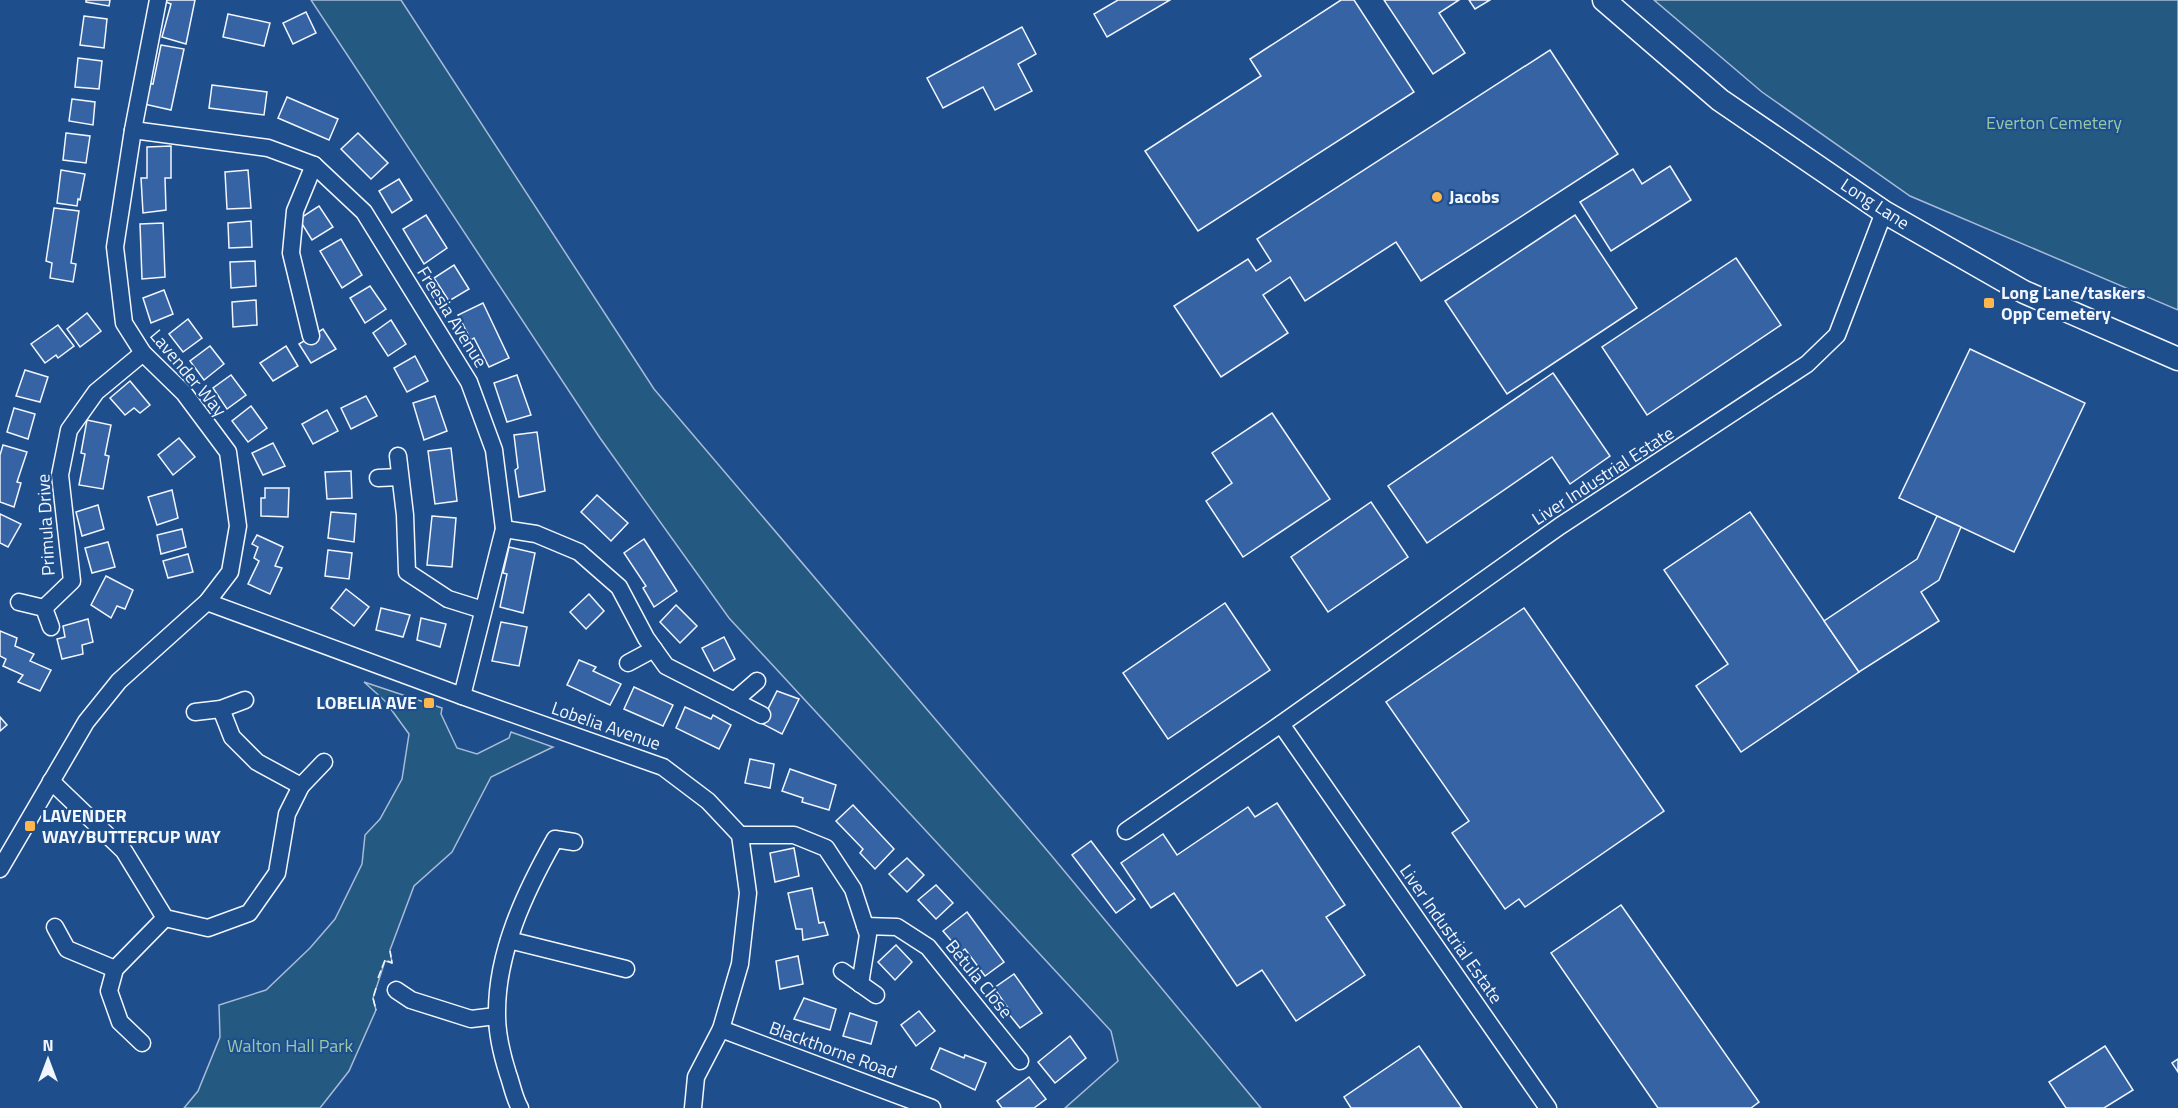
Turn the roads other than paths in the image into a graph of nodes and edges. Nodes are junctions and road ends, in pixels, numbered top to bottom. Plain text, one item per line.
1 (158, 0) edge
2 (1604, 0) edge
3 (133, 130) junction
4 (314, 165) junction
5 (1884, 212) junction
6 (311, 336) dead end
7 (142, 353) junction
8 (2178, 359) edge
9 (398, 456) dead end
10 (400, 477) junction
11 (378, 478) dead end
12 (504, 529) junction
13 (19, 602) dead end
14 (207, 602) junction
15 (44, 608) junction
16 (483, 610) junction
17 (51, 627) dead end
18 (654, 650) junction
19 (628, 663) dead end
20 (757, 681) dead end
21 (462, 696) junction
22 (245, 700) dead end
23 (734, 701) junction
24 (221, 709) junction
25 (195, 712) dead end
26 (762, 715) dead end
27 (1281, 724) junction
28 (324, 762) dead end
29 (51, 781) junction
30 (302, 786) junction
31 (1126, 831) dead end
32 (740, 836) junction
33 (574, 842) dead end
34 (0, 869) edge
35 (165, 918) junction
36 (865, 926) junction
37 (55, 927) dead end
38 (509, 940) junction
39 (115, 969) junction
40 (626, 969) dead end
41 (842, 971) dead end
42 (861, 984) junction
43 (396, 990) dead end
44 (876, 995) dead end
45 (496, 1016) junction
46 (721, 1029) junction
47 (142, 1043) dead end
48 (1020, 1061) dead end
49 (520, 1108) edge
50 (693, 1108) edge
51 (931, 1108) edge
52 (1548, 1108) edge

1 - 3 street, Lavender Way
2 - 5 main road, Long Lane
3 - 4 street, Freesia Avenue
3 - 7 street, Lavender Way
4 - 6 street
4 - 12 street, Freesia Avenue
5 - 8 main road, Long Lane
5 - 27 street, Liver Industrial Estate
7 - 14 street, Lavender Way
7 - 15 street, Primula Drive
9 - 10 street
10 - 11 street
10 - 16 street
12 - 16 street, Freesia Avenue
12 - 18 street
13 - 15 street
14 - 21 street, Lobelia Avenue
14 - 29 street, Lavender Way
15 - 17 street
16 - 21 street, Freesia Avenue
18 - 19 street
18 - 23 street
20 - 23 street
21 - 32 street, Lobelia Avenue
22 - 24 street
23 - 26 street
24 - 25 street
24 - 30 street
27 - 31 street, Liver Industrial Estate
27 - 52 street, Liver Industrial Estate
28 - 30 street
29 - 34 street, Lavender Way
29 - 35 street
30 - 35 street
32 - 36 street
32 - 46 street
33 - 38 street
35 - 39 street
36 - 42 street
36 - 48 street, Betula Close
37 - 39 street
38 - 40 street
38 - 45 street
39 - 47 street
41 - 42 street
42 - 44 street
43 - 45 street
45 - 49 street
46 - 50 street
46 - 51 street, Blackthorne Road

